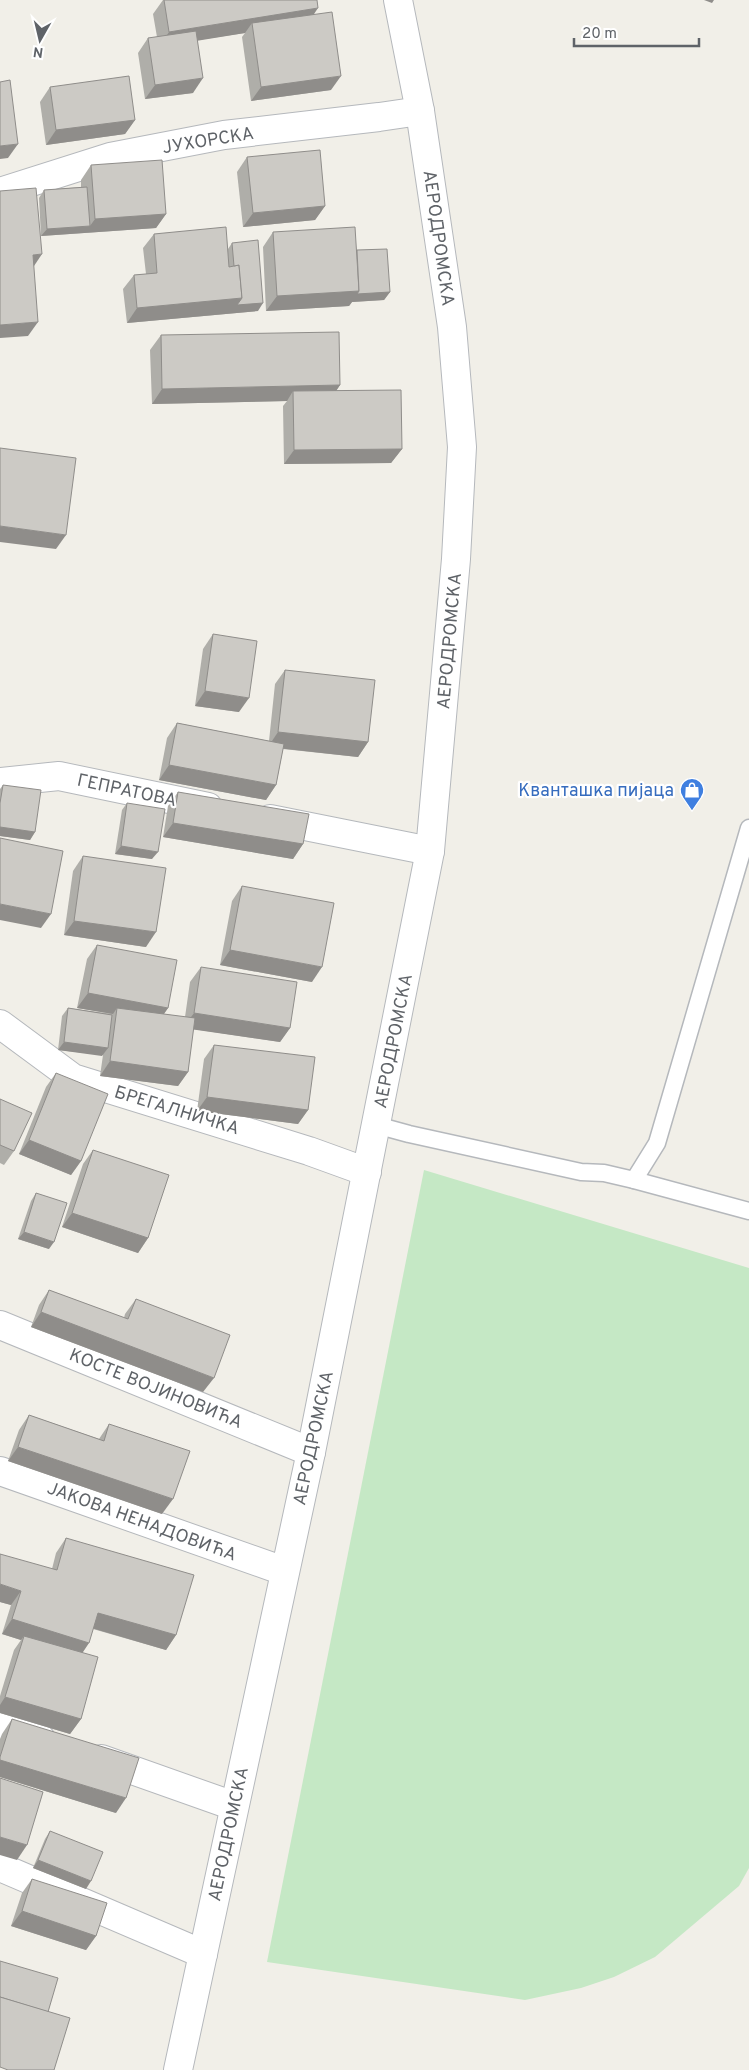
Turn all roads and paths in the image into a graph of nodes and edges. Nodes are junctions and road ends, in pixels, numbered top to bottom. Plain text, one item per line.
1 (398, 0) edge
2 (420, 111) junction
3 (0, 192) edge
4 (0, 782) edge
5 (749, 828) edge
6 (430, 851) junction
7 (0, 1024) edge
8 (376, 1125) junction
9 (367, 1172) junction
10 (634, 1180) junction
11 (749, 1211) edge
12 (0, 1325) edge
13 (311, 1452) junction
14 (0, 1471) edge
15 (284, 1571) junction
16 (0, 1725) edge
17 (234, 1806) junction
18 (0, 1867) edge
19 (203, 1954) junction
20 (178, 2070) edge

1 - 2 street, АЕРОДРОМСКА
2 - 3 street, ЈУХОРСКА
2 - 6 street, АЕРОДРОМСКА
4 - 6 street, ГЕПРАТОВА
5 - 10 lane
6 - 8 street, АЕРОДРОМСКА
7 - 9 street, БРЕГАЛНИЧКА
8 - 9 street, АЕРОДРОМСКА
8 - 10 lane
9 - 13 street, АЕРОДРОМСКА
10 - 11 lane
12 - 13 street, КОСТЕ ВОЈИНОВИЋА
13 - 15 street, АЕРОДРОМСКА
14 - 15 street, ЈАКОВА НЕНАДОВИЋА
15 - 17 street, АЕРОДРОМСКА
16 - 17 street
17 - 19 street, АЕРОДРОМСКА
18 - 19 street
19 - 20 street, АЕРОДРОМСКА

